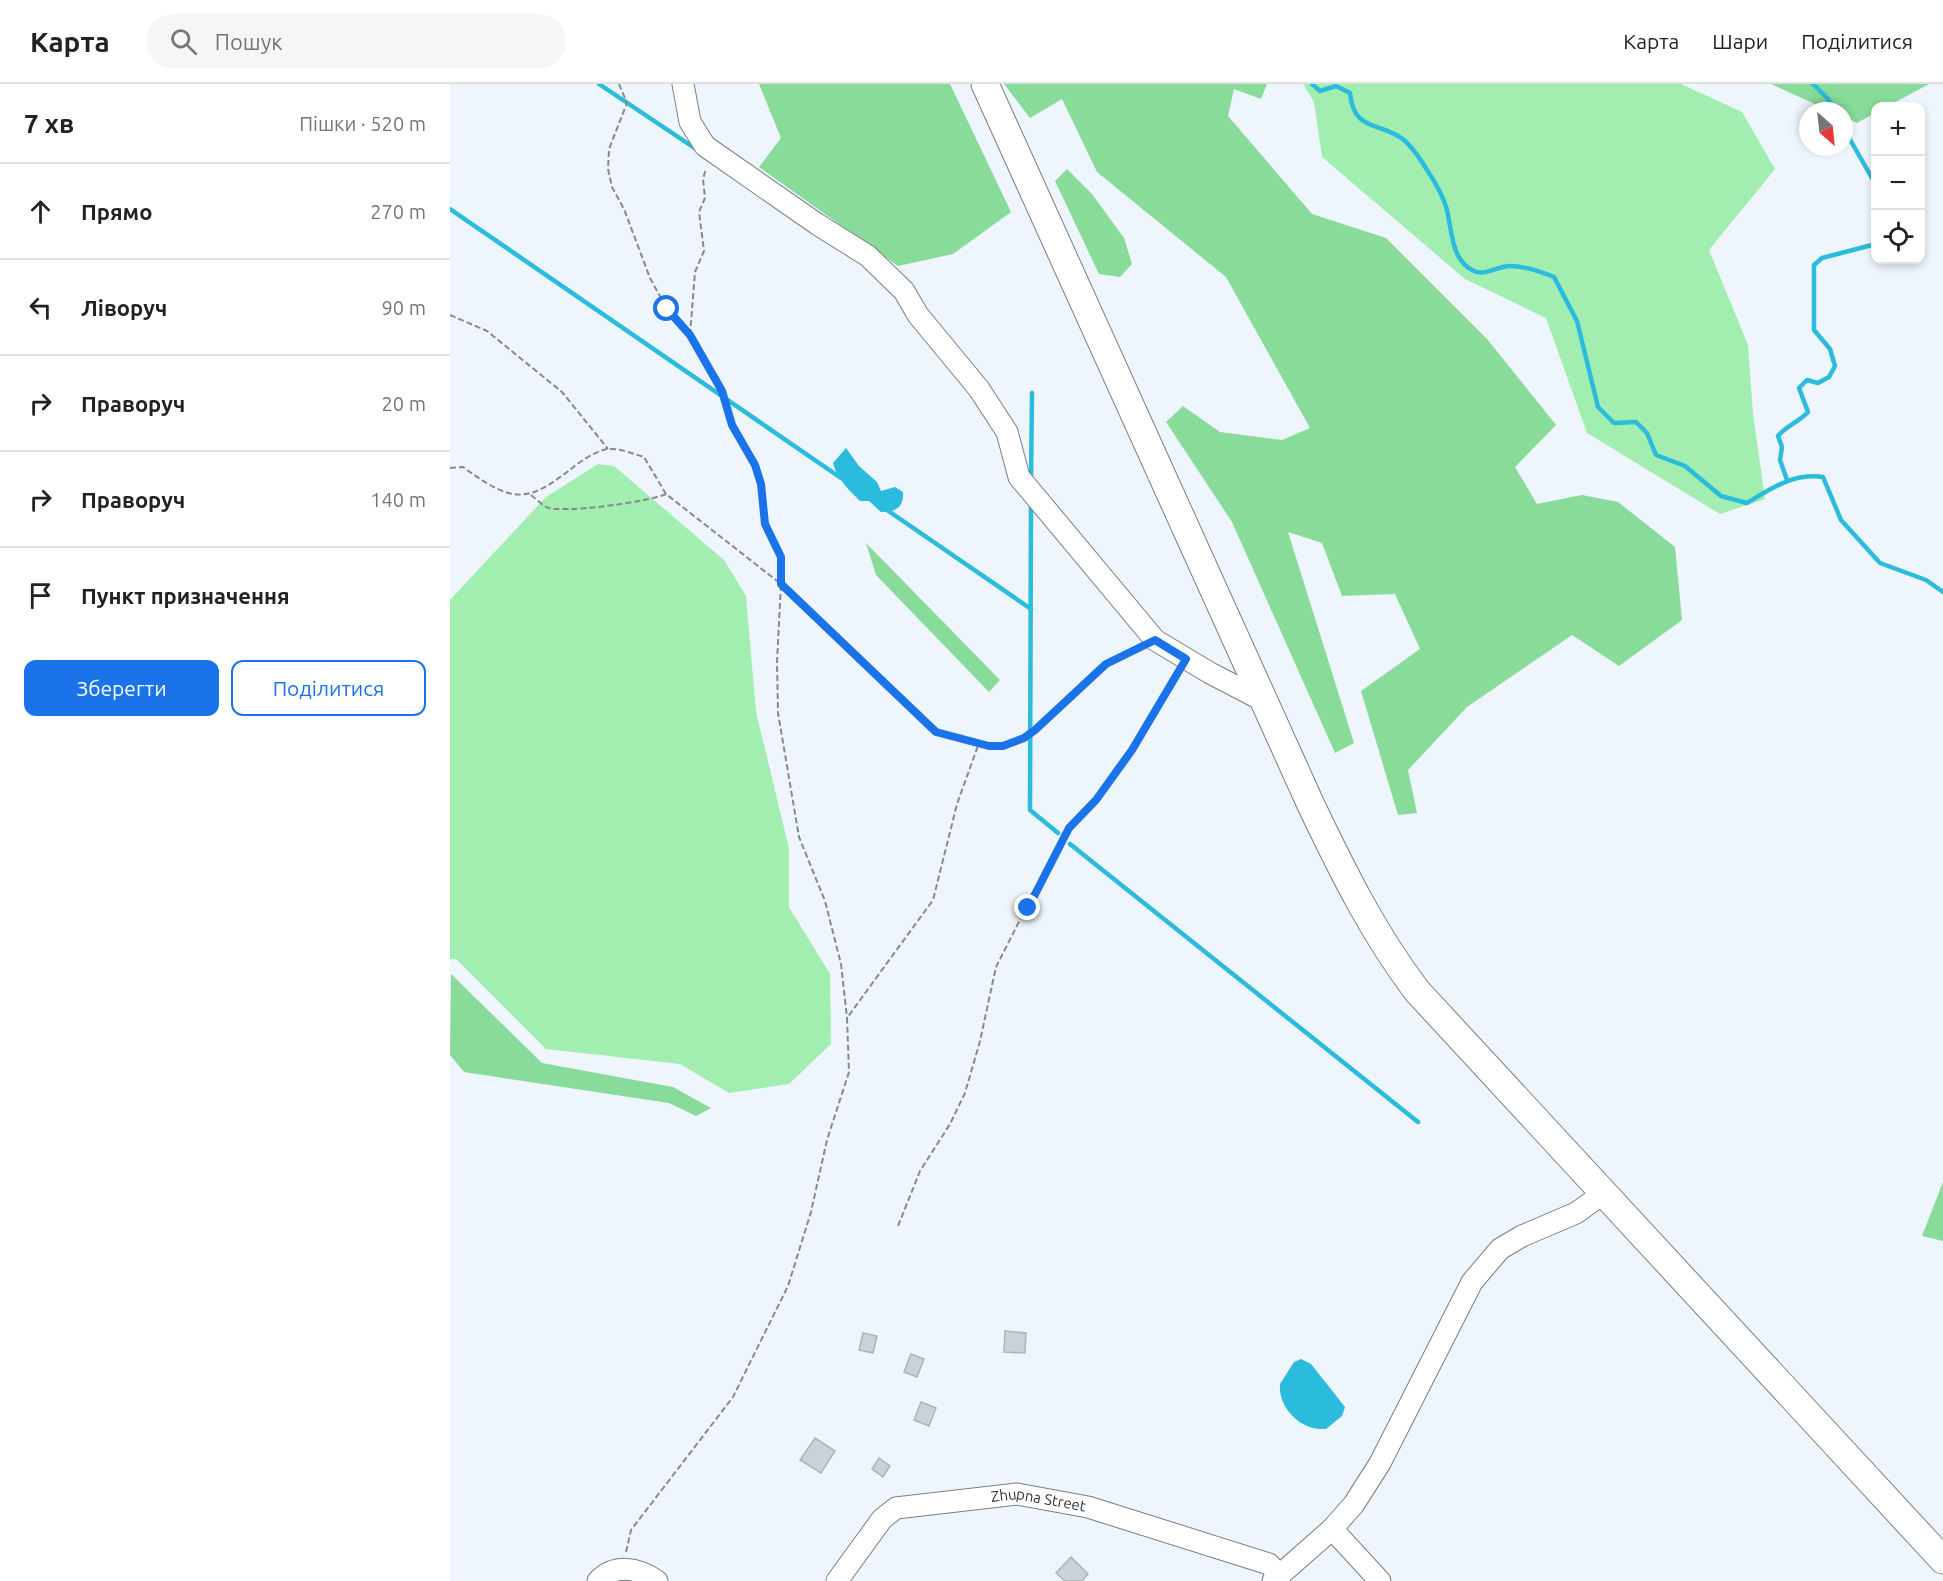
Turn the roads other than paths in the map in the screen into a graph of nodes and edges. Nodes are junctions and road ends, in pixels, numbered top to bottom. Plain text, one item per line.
1 (683, 84) edge
2 (985, 84) edge
3 (1264, 701) junction
4 (1604, 1193) junction
5 (1332, 1529) junction
6 (1943, 1560) edge
7 (1274, 1574) edge
8 (598, 1581) edge
9 (657, 1581) edge
10 (837, 1581) edge
11 (1380, 1581) edge

1 - 3 street
2 - 3 main road
3 - 4 main road
4 - 5 street
4 - 6 main road
5 - 7 street
5 - 11 street
7 - 10 street, Zhupna Street
8 - 9 street

